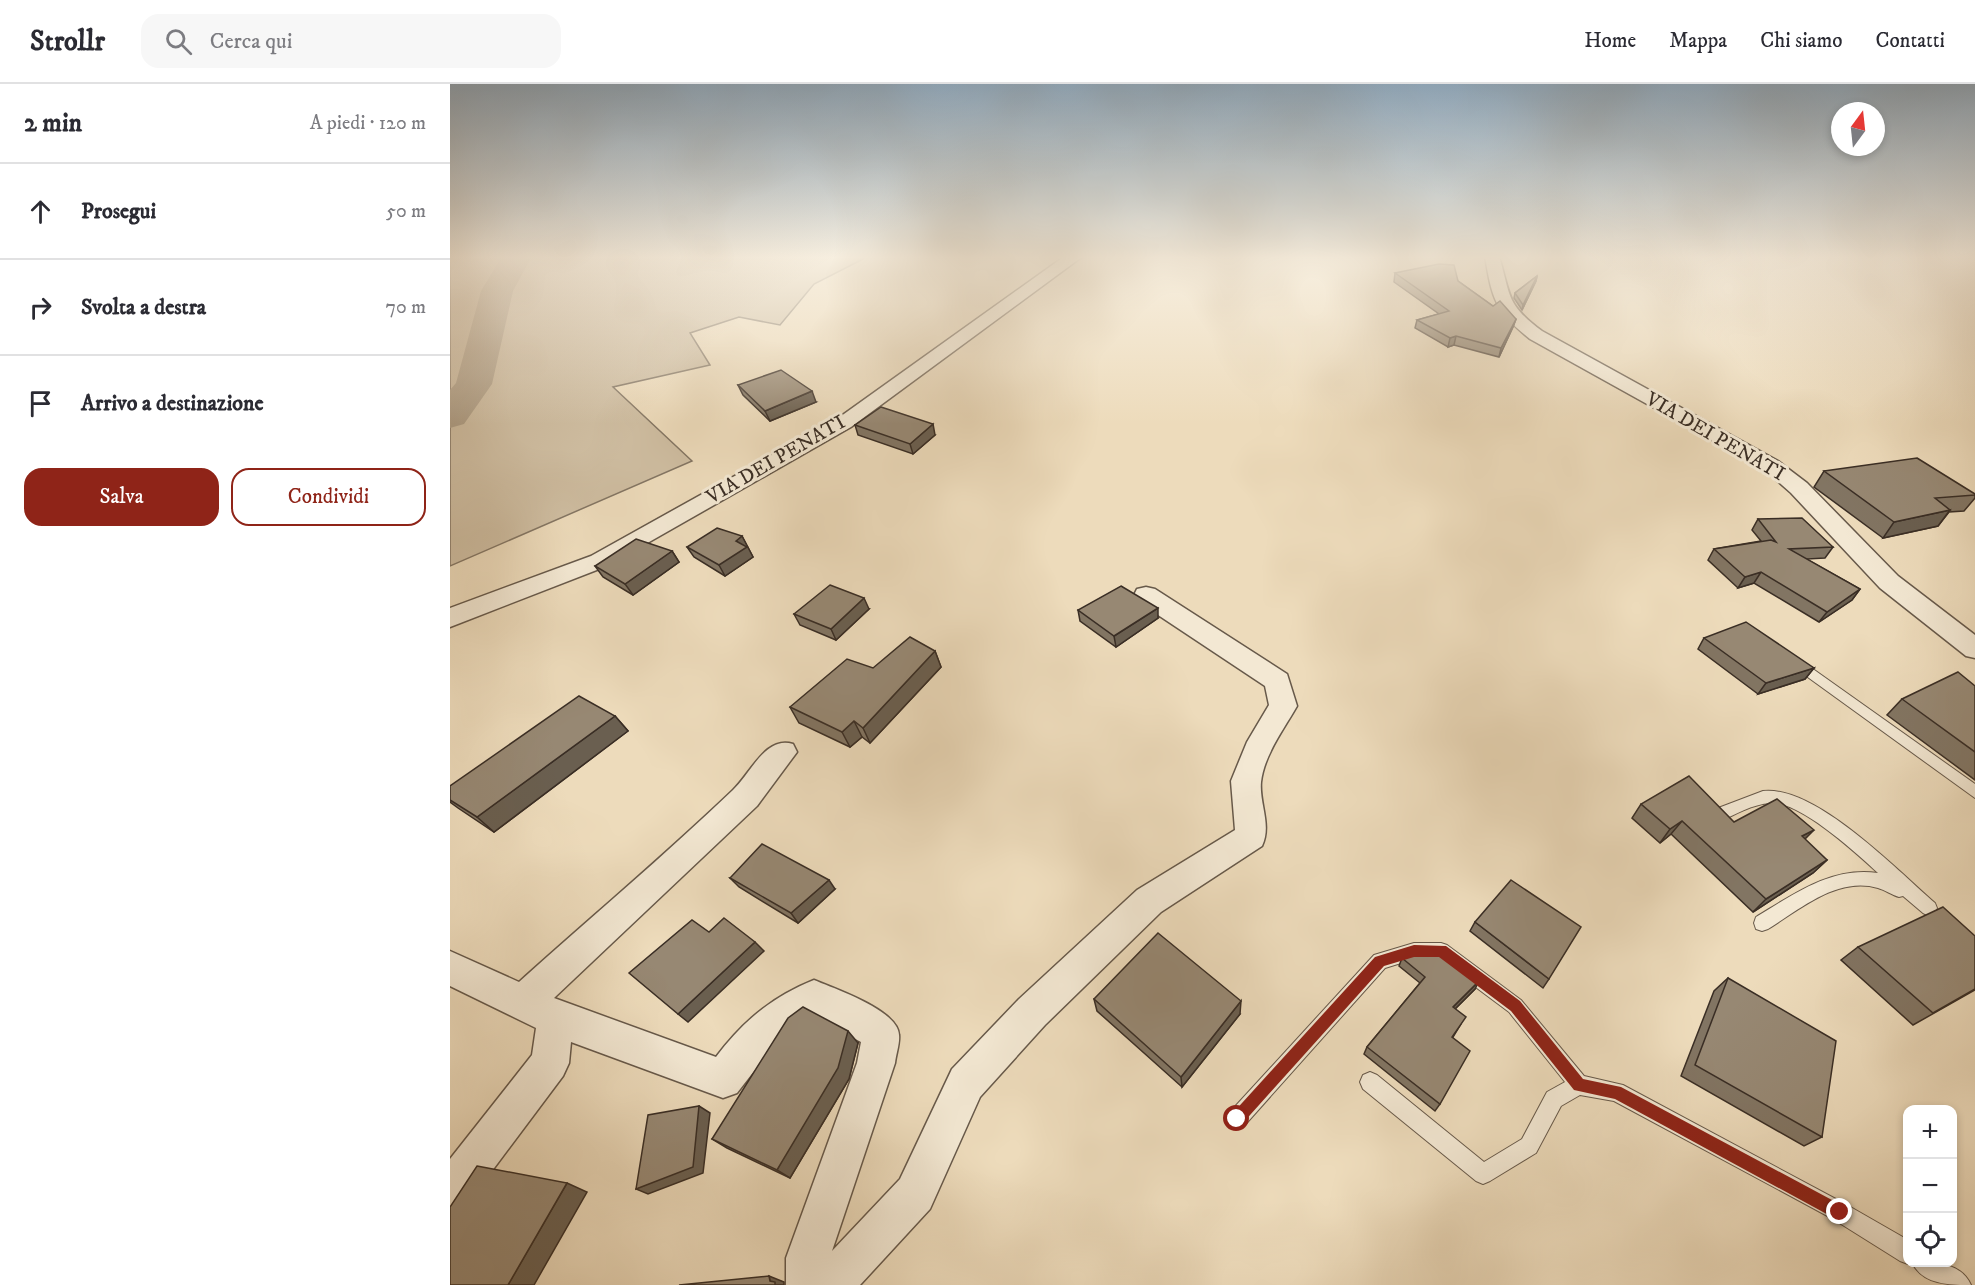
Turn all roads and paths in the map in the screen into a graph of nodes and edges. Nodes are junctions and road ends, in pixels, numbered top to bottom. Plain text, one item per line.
1 (995, 312) edge
2 (1510, 312) edge
3 (1146, 595) dead end
4 (450, 618) edge
5 (1975, 650) edge
6 (1786, 655) edge
7 (783, 752) dead end
8 (1975, 792) edge
9 (1718, 815) edge
10 (1929, 908) junction
11 (1762, 923) dead end
12 (1944, 923) edge
13 (450, 968) edge
14 (540, 1010) junction
15 (1370, 1082) dead end
16 (1579, 1085) junction
17 (1237, 1119) dead end
18 (450, 1192) edge
19 (1903, 1250) edge
20 (1930, 1267) edge
21 (808, 1285) edge
22 (830, 1285) edge
23 (1960, 1285) edge

1 - 4 street, VIA DEI PENATI
2 - 5 street, VIA DEI PENATI
3 - 22 street
6 - 8 lane
7 - 14 street
9 - 10 lane
10 - 11 lane
10 - 12 lane
13 - 14 street
14 - 18 street
14 - 21 street
15 - 16 lane
16 - 17 lane
16 - 19 lane
20 - 23 lane

